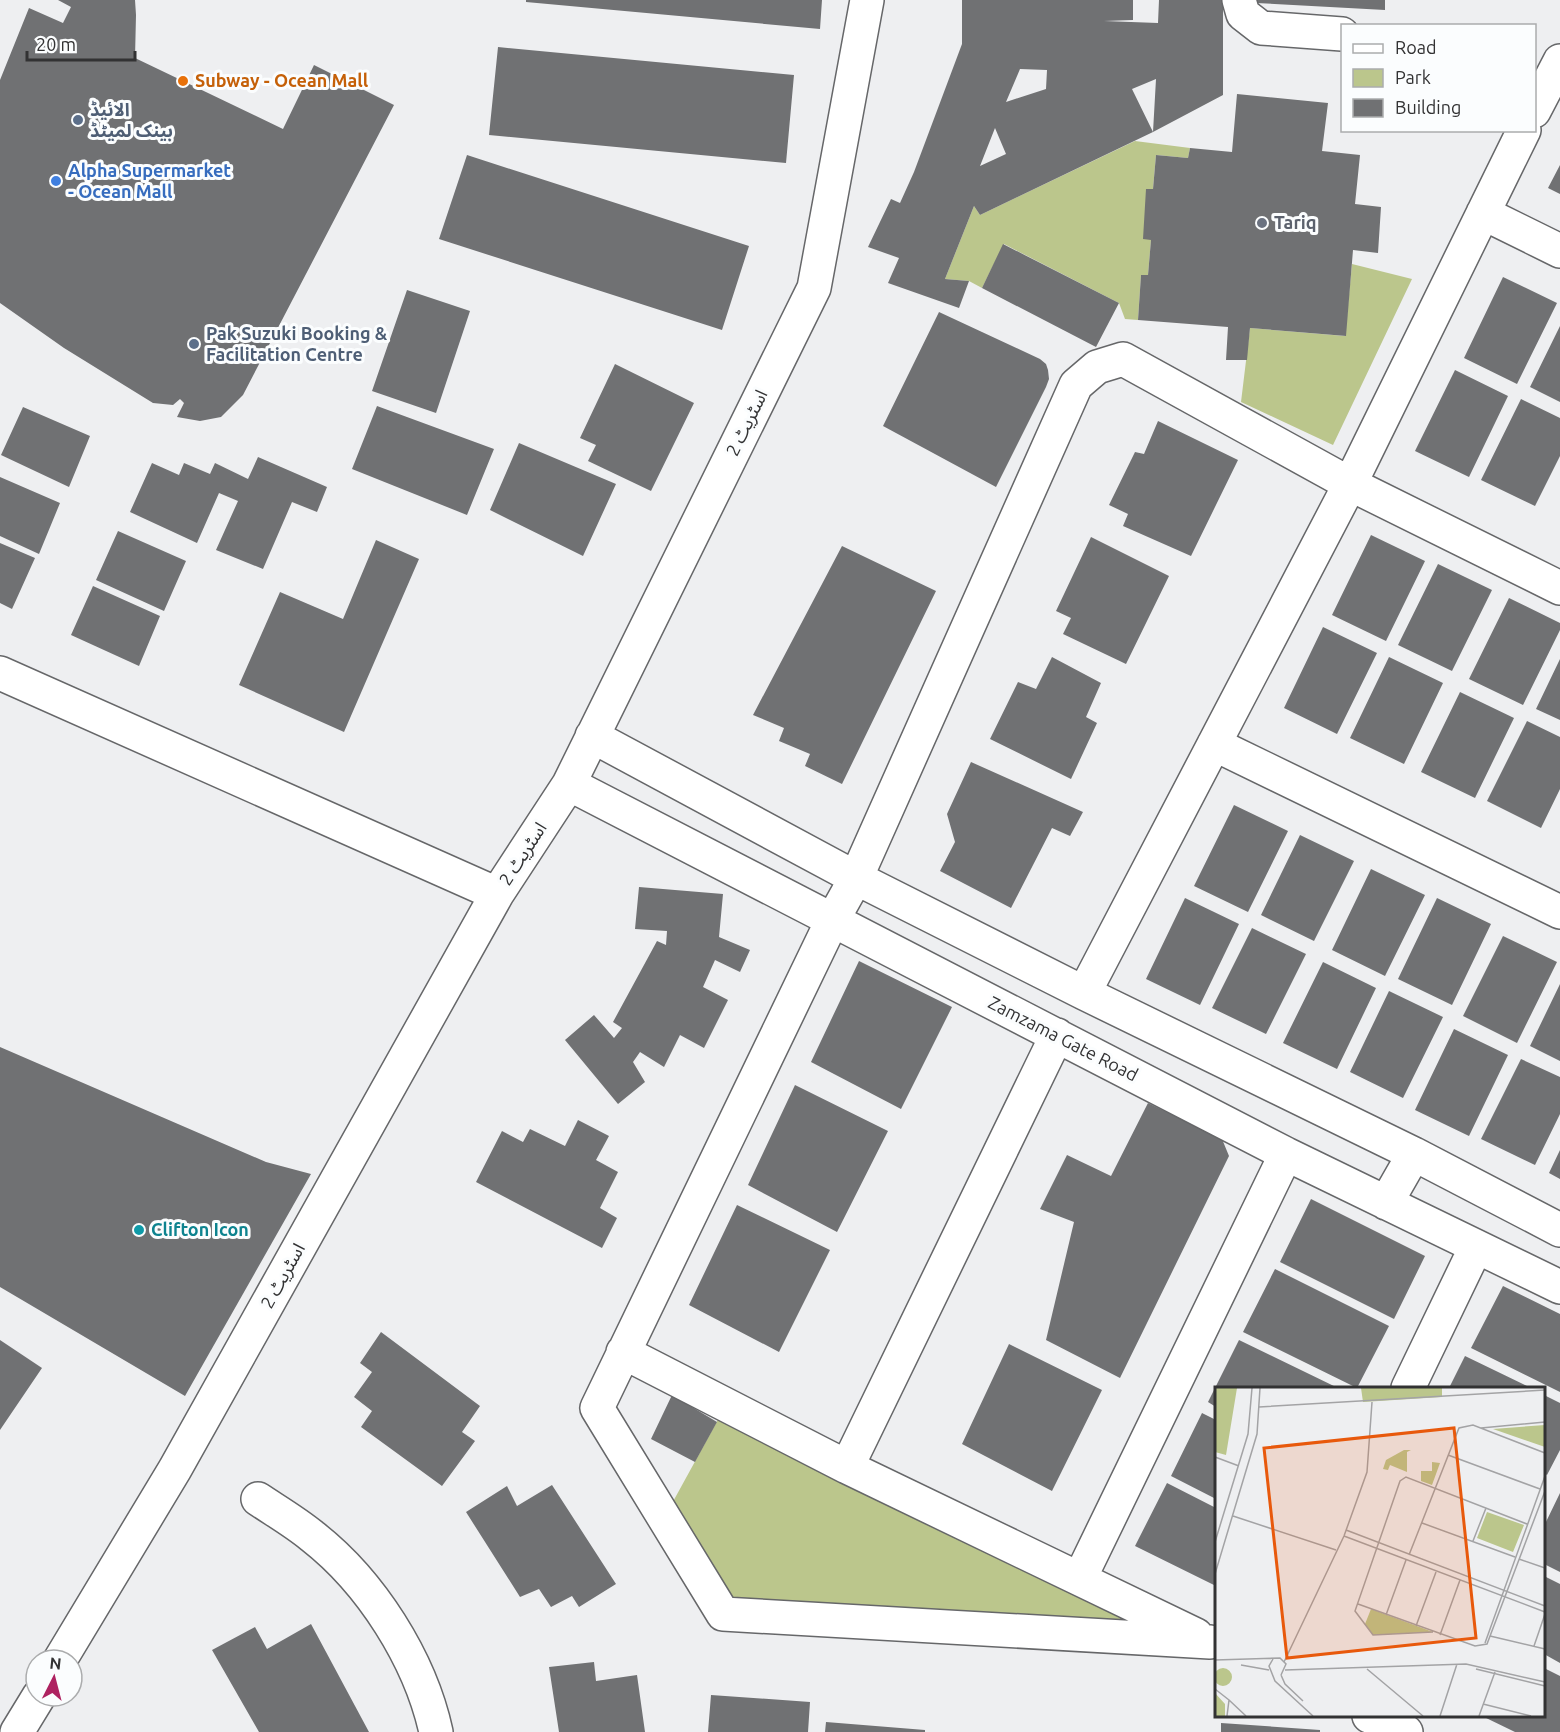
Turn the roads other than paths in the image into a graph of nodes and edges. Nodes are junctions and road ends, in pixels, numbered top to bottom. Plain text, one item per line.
1 (867, 0) edge
2 (1239, 0) edge
3 (1341, 34) edge
4 (1560, 61) edge
5 (1536, 107) edge
6 (1523, 132) edge
7 (1483, 213) junction
8 (1560, 251) edge
9 (1350, 484) junction
10 (1560, 588) edge
11 (0, 673) edge
12 (592, 736) junction
13 (1214, 744) junction
14 (569, 784) junction
15 (856, 878) junction
16 (497, 894) junction
17 (1560, 912) edge
18 (832, 921) junction
19 (973, 937) junction
20 (951, 982) junction
21 (1084, 993) junction
22 (1057, 1035) junction
23 (1286, 1154) junction
24 (1414, 1154) junction
25 (1386, 1203) junction
26 (1560, 1230) edge
27 (1476, 1247) junction
28 (1560, 1287) edge
29 (623, 1352) junction
30 (1409, 1387) edge
31 (848, 1467) junction
32 (258, 1499) dead end
33 (1080, 1578) junction
34 (1213, 1644) edge
35 (67, 1648) edge
36 (32, 1708) edge
37 (1371, 1717) edge
38 (17, 1732) edge
39 (436, 1732) edge
40 (1406, 1732) edge

1 - 12 street, اسٹریٹ 2
2 - 3 street
4 - 5 street
6 - 7 street
7 - 8 street
7 - 9 street
9 - 10 street
9 - 13 street
9 - 15 street
11 - 16 street
12 - 14 street, اسٹریٹ 2
12 - 15 street
13 - 17 street
13 - 21 street
14 - 16 street, اسٹریٹ 2
14 - 18 street, Zamzama Gate Road
15 - 18 street
15 - 19 street
16 - 35 street, اسٹریٹ 2
18 - 20 street, Zamzama Gate Road
18 - 29 street
19 - 20 street
19 - 21 street
20 - 22 street, Zamzama Gate Road
21 - 24 street
22 - 23 street, Zamzama Gate Road
22 - 31 street
23 - 25 street, Zamzama Gate Road
23 - 33 street
24 - 25 street
24 - 26 street
25 - 27 street, Zamzama Gate Road
27 - 28 street, Zamzama Gate Road
27 - 30 street
29 - 31 street
29 - 34 street
31 - 33 street
32 - 39 street
33 - 34 street
36 - 38 street
37 - 40 street

